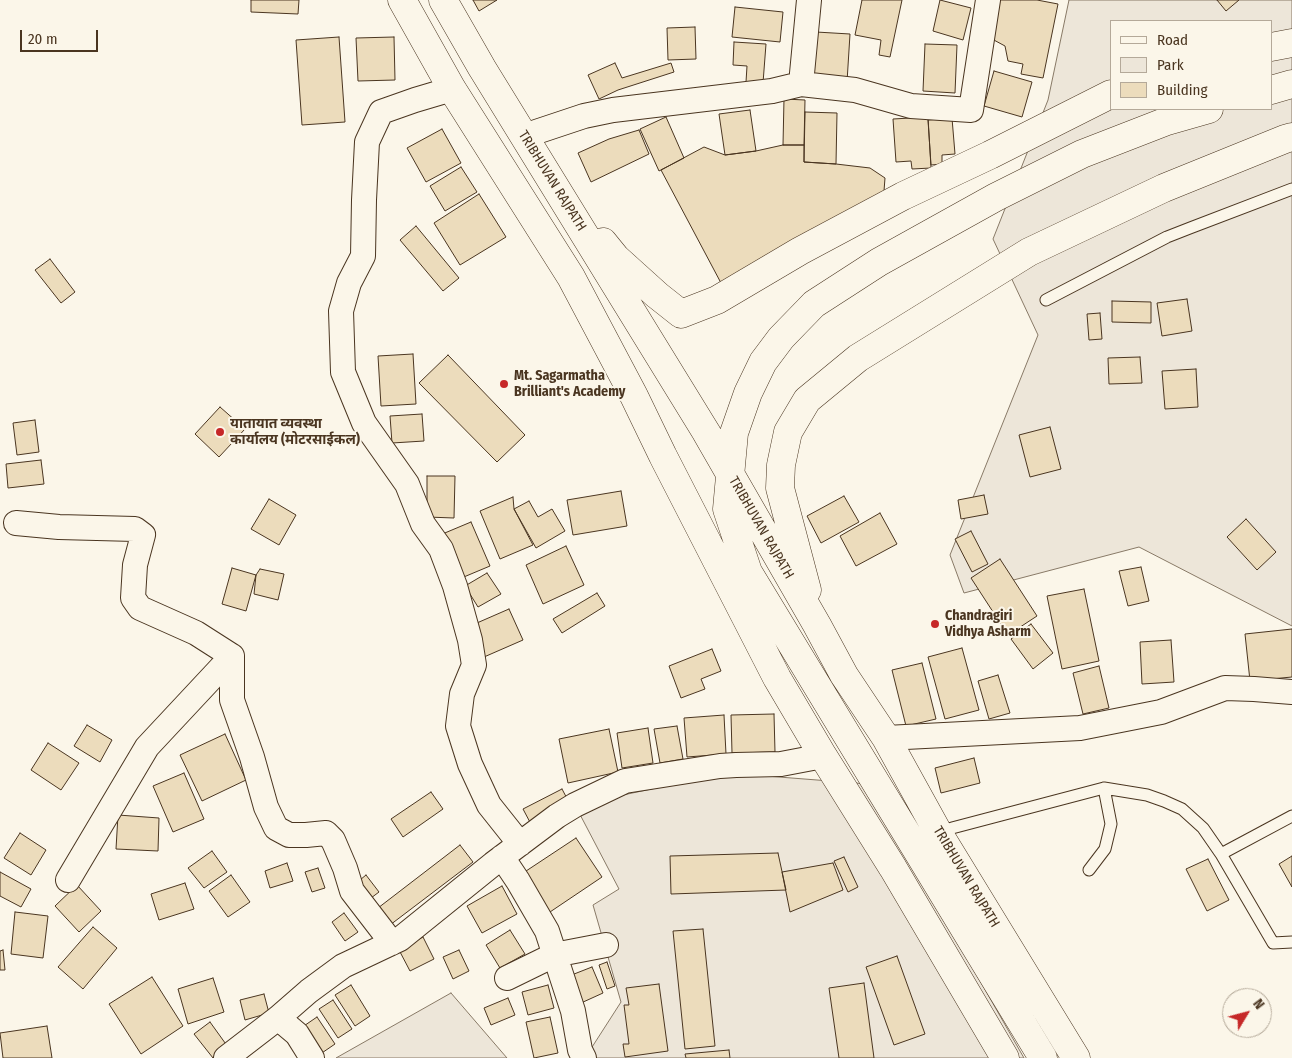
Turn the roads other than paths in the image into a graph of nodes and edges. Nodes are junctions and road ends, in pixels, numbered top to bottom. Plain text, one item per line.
1 (402, 0) edge
2 (443, 0) edge
3 (809, 0) edge
4 (988, 0) edge
5 (1292, 43) edge
6 (1272, 47) edge
7 (801, 84) junction
8 (1292, 84) edge
9 (452, 89) junction
10 (1272, 90) edge
11 (1110, 94) edge
12 (1205, 110) edge
13 (524, 136) junction
14 (1292, 137) edge
15 (557, 188) junction
16 (1292, 189) edge
17 (1046, 300) dead end
18 (16, 523) dead end
19 (817, 625) junction
20 (232, 656) junction
21 (1292, 692) edge
22 (886, 738) junction
23 (823, 756) junction
24 (1104, 788) junction
25 (1292, 816) edge
26 (939, 834) junction
27 (511, 851) junction
28 (1221, 854) junction
29 (1089, 870) dead end
30 (68, 880) dead end
31 (1292, 942) edge
32 (392, 943) junction
33 (606, 945) dead end
34 (554, 955) junction
35 (507, 978) dead end
36 (278, 1018) junction
37 (226, 1058) edge
38 (312, 1058) edge
39 (584, 1058) edge
40 (1005, 1058) edge
41 (1043, 1058) edge
42 (1076, 1058) edge

1 - 9 highway
2 - 13 highway, TRIBHUVAN RAJPATH
3 - 7 street
4 - 7 street
5 - 6 highway
7 - 13 street
8 - 10 highway
9 - 23 highway
9 - 27 street
11 - 15 highway
12 - 41 highway
13 - 15 highway, TRIBHUVAN RAJPATH
14 - 19 highway
15 - 19 highway, TRIBHUVAN RAJPATH
16 - 17 lane
18 - 20 street
19 - 22 highway, TRIBHUVAN RAJPATH
20 - 30 street
20 - 32 street
21 - 22 street
22 - 26 highway, TRIBHUVAN RAJPATH
23 - 27 street
23 - 40 highway
24 - 26 lane
24 - 28 lane
24 - 29 lane
25 - 28 lane
26 - 42 highway, TRIBHUVAN RAJPATH
27 - 32 street
27 - 34 street
28 - 31 lane
32 - 36 street
33 - 34 street
34 - 35 street
34 - 39 street
36 - 37 street
36 - 38 street

